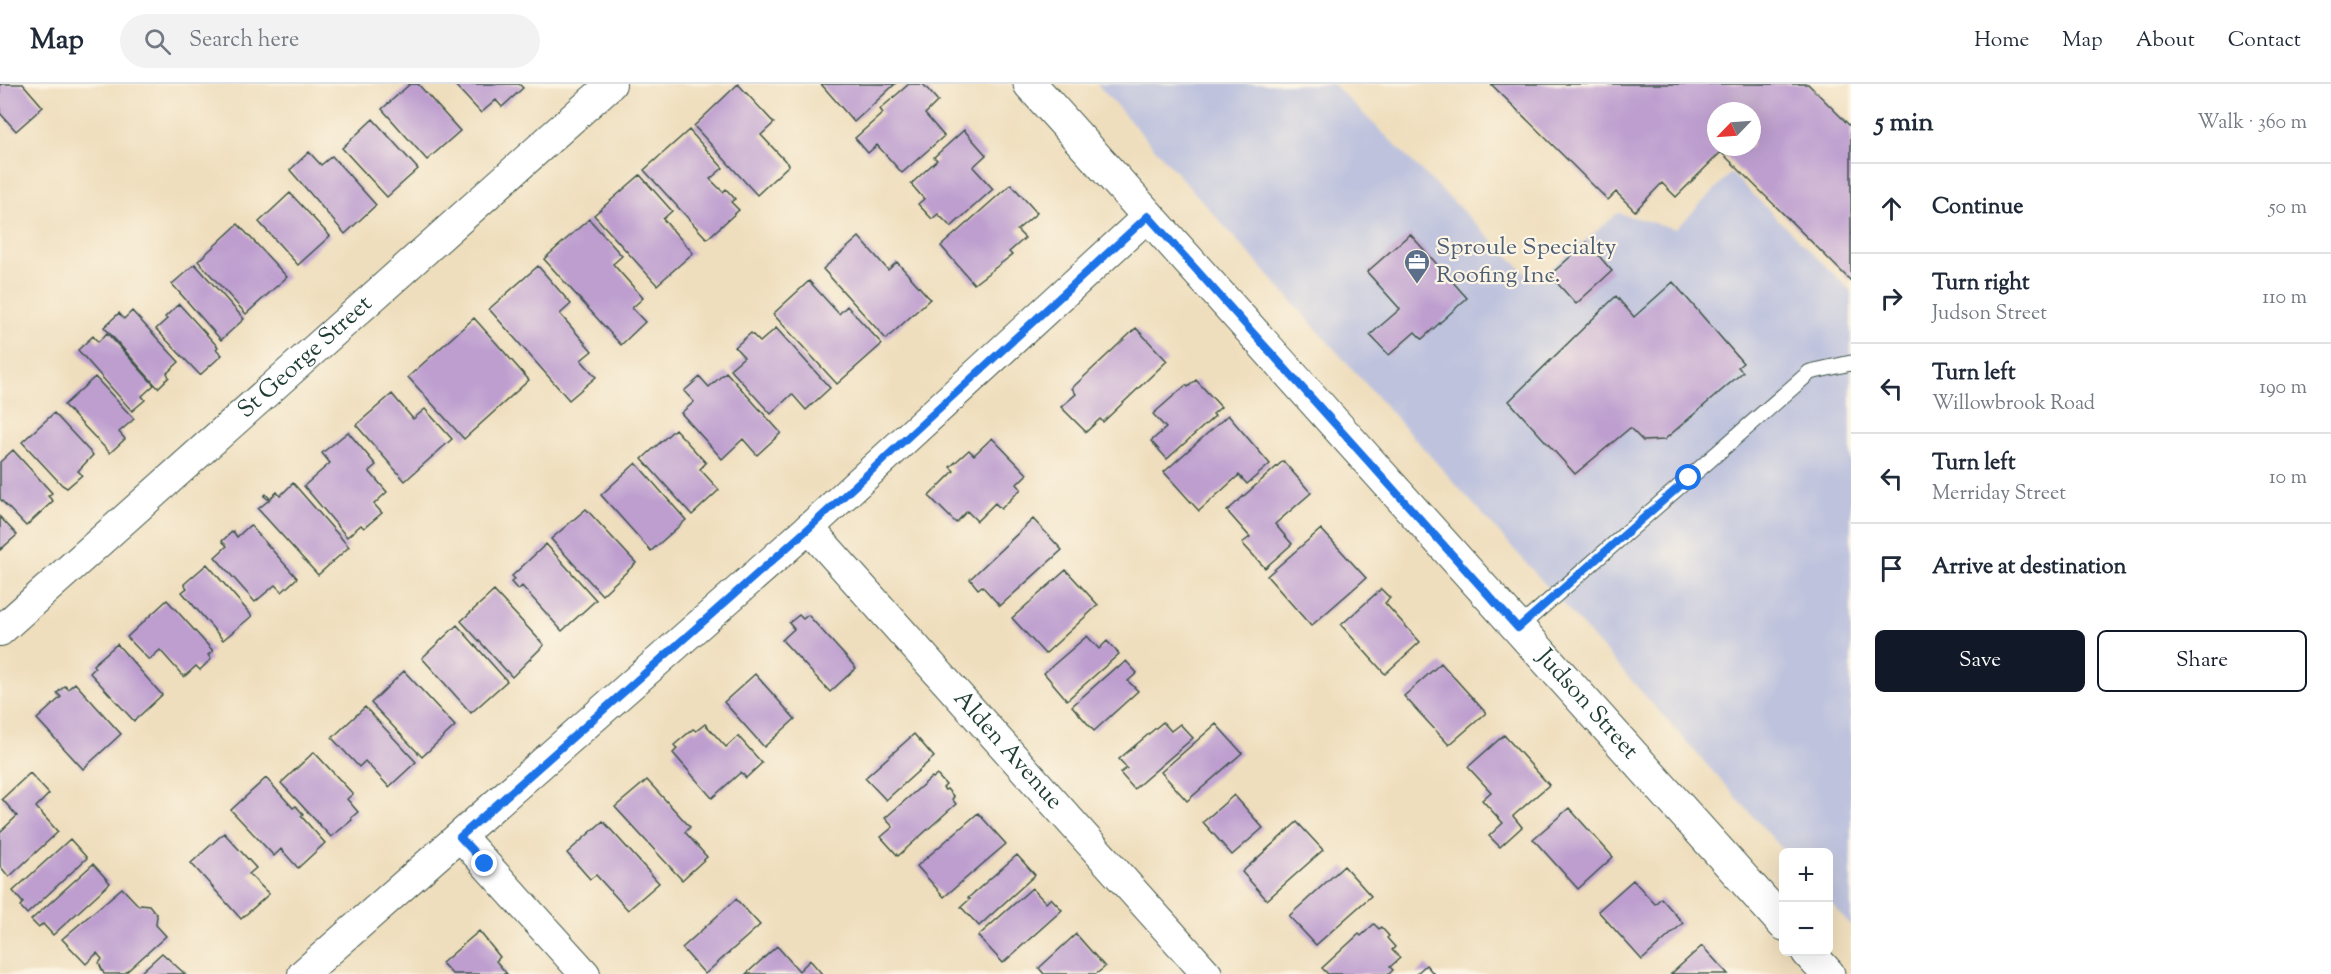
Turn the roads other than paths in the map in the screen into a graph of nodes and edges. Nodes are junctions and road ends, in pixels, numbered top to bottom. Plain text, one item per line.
1 (611, 84) edge
2 (1030, 84) edge
3 (1148, 216) junction
4 (1851, 363) edge
5 (809, 528) junction
6 (1518, 628) junction
7 (0, 631) edge
8 (460, 837) junction
9 (1779, 918) edge
10 (1812, 956) edge
11 (303, 974) edge
12 (585, 974) edge
13 (1207, 974) edge
14 (1828, 974) edge

1 - 7 street, St George Street
2 - 3 street, Judson Street
3 - 5 street
3 - 6 street, Judson Street
4 - 6 lane
5 - 8 street
5 - 13 street, Alden Avenue
6 - 9 street, Judson Street
8 - 11 street
8 - 12 street
10 - 14 street

